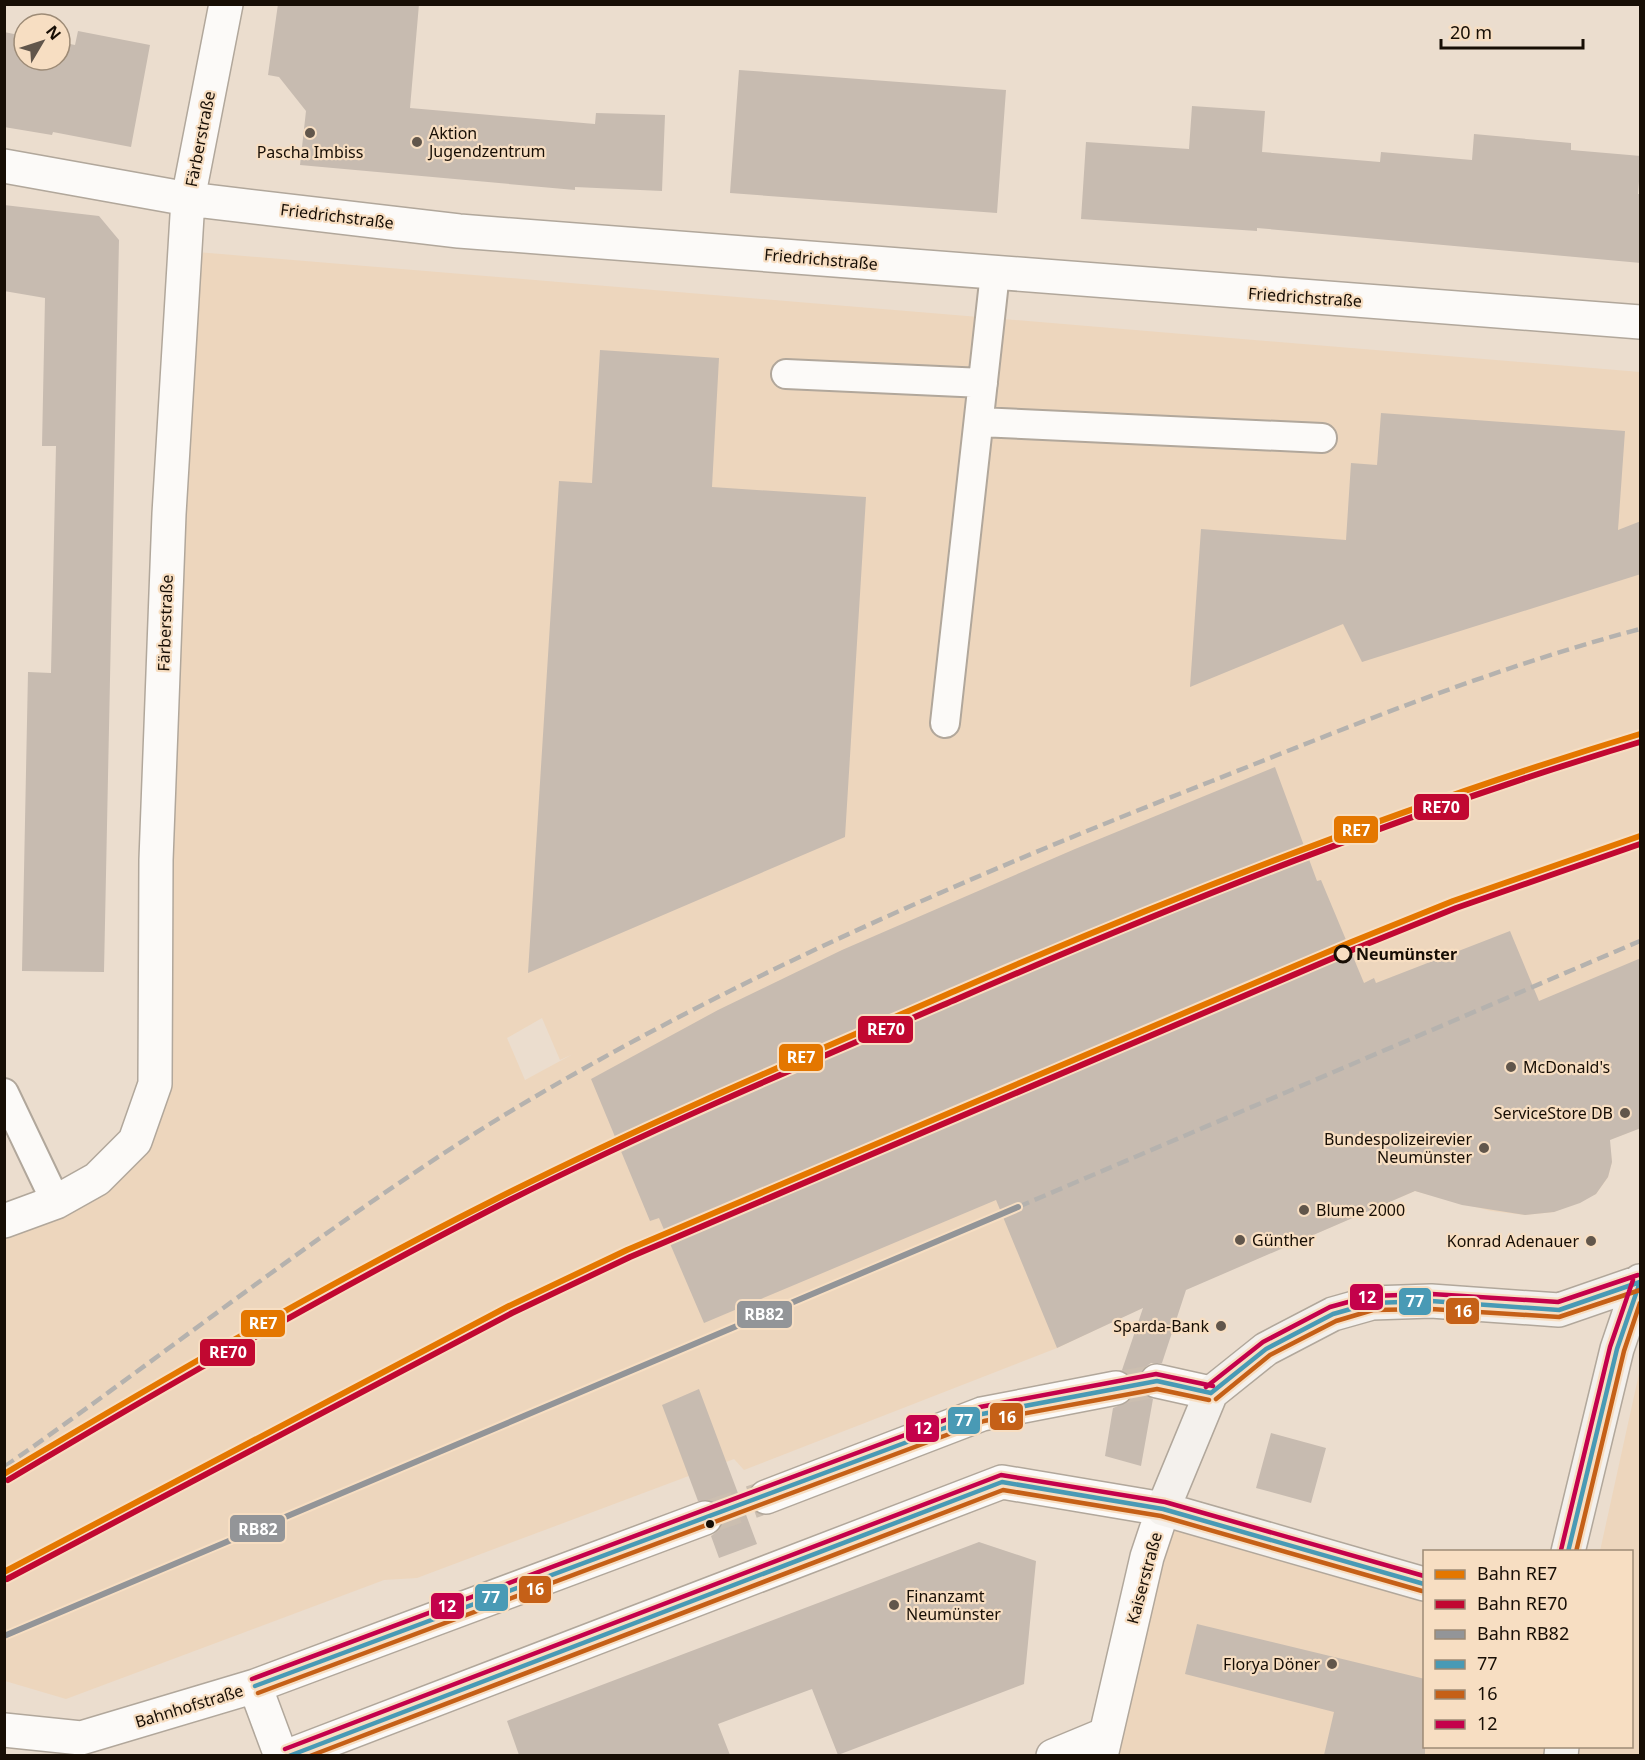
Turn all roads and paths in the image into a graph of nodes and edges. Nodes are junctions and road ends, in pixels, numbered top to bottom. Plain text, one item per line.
1 (226, 4) edge
2 (4, 166) edge
3 (188, 199) junction
4 (995, 273) junction
5 (1641, 322) edge
6 (786, 374) dead end
7 (983, 383) junction
8 (979, 422) junction
9 (1322, 438) dead end
10 (945, 723) dead end
11 (4, 1093) edge
12 (56, 1202) junction
13 (4, 1221) edge
14 (1640, 1282) edge
15 (1156, 1381) tunnel mouth
16 (1116, 1388) tunnel mouth
17 (1211, 1394) junction
18 (766, 1497) tunnel mouth
19 (1163, 1509) junction
20 (705, 1518) tunnel mouth
21 (1568, 1550) edge
22 (1423, 1583) edge
23 (255, 1686) junction
24 (4, 1730) edge
25 (1104, 1745) edge
26 (281, 1755) edge
27 (288, 1755) edge
28 (1053, 1755) edge

1 - 3 street, Färberstraße
2 - 3 street, Friedrichstraße
3 - 4 street, Friedrichstraße
3 - 12 street, Färberstraße
4 - 5 street, Friedrichstraße
4 - 7 lane
6 - 7 lane
7 - 8 lane
8 - 9 lane
8 - 10 lane
11 - 12 lane
12 - 13 street, Färberstraße
14 - 17 street
14 - 21 street
15 - 17 street
16 - 18 street
17 - 19 street, Kaiserstraße
19 - 22 street
19 - 25 street, Kaiserstraße
19 - 27 street
20 - 23 street, Bahnhofstraße
23 - 24 street, Bahnhofstraße
23 - 26 street
25 - 28 street, Kaiserstraße

